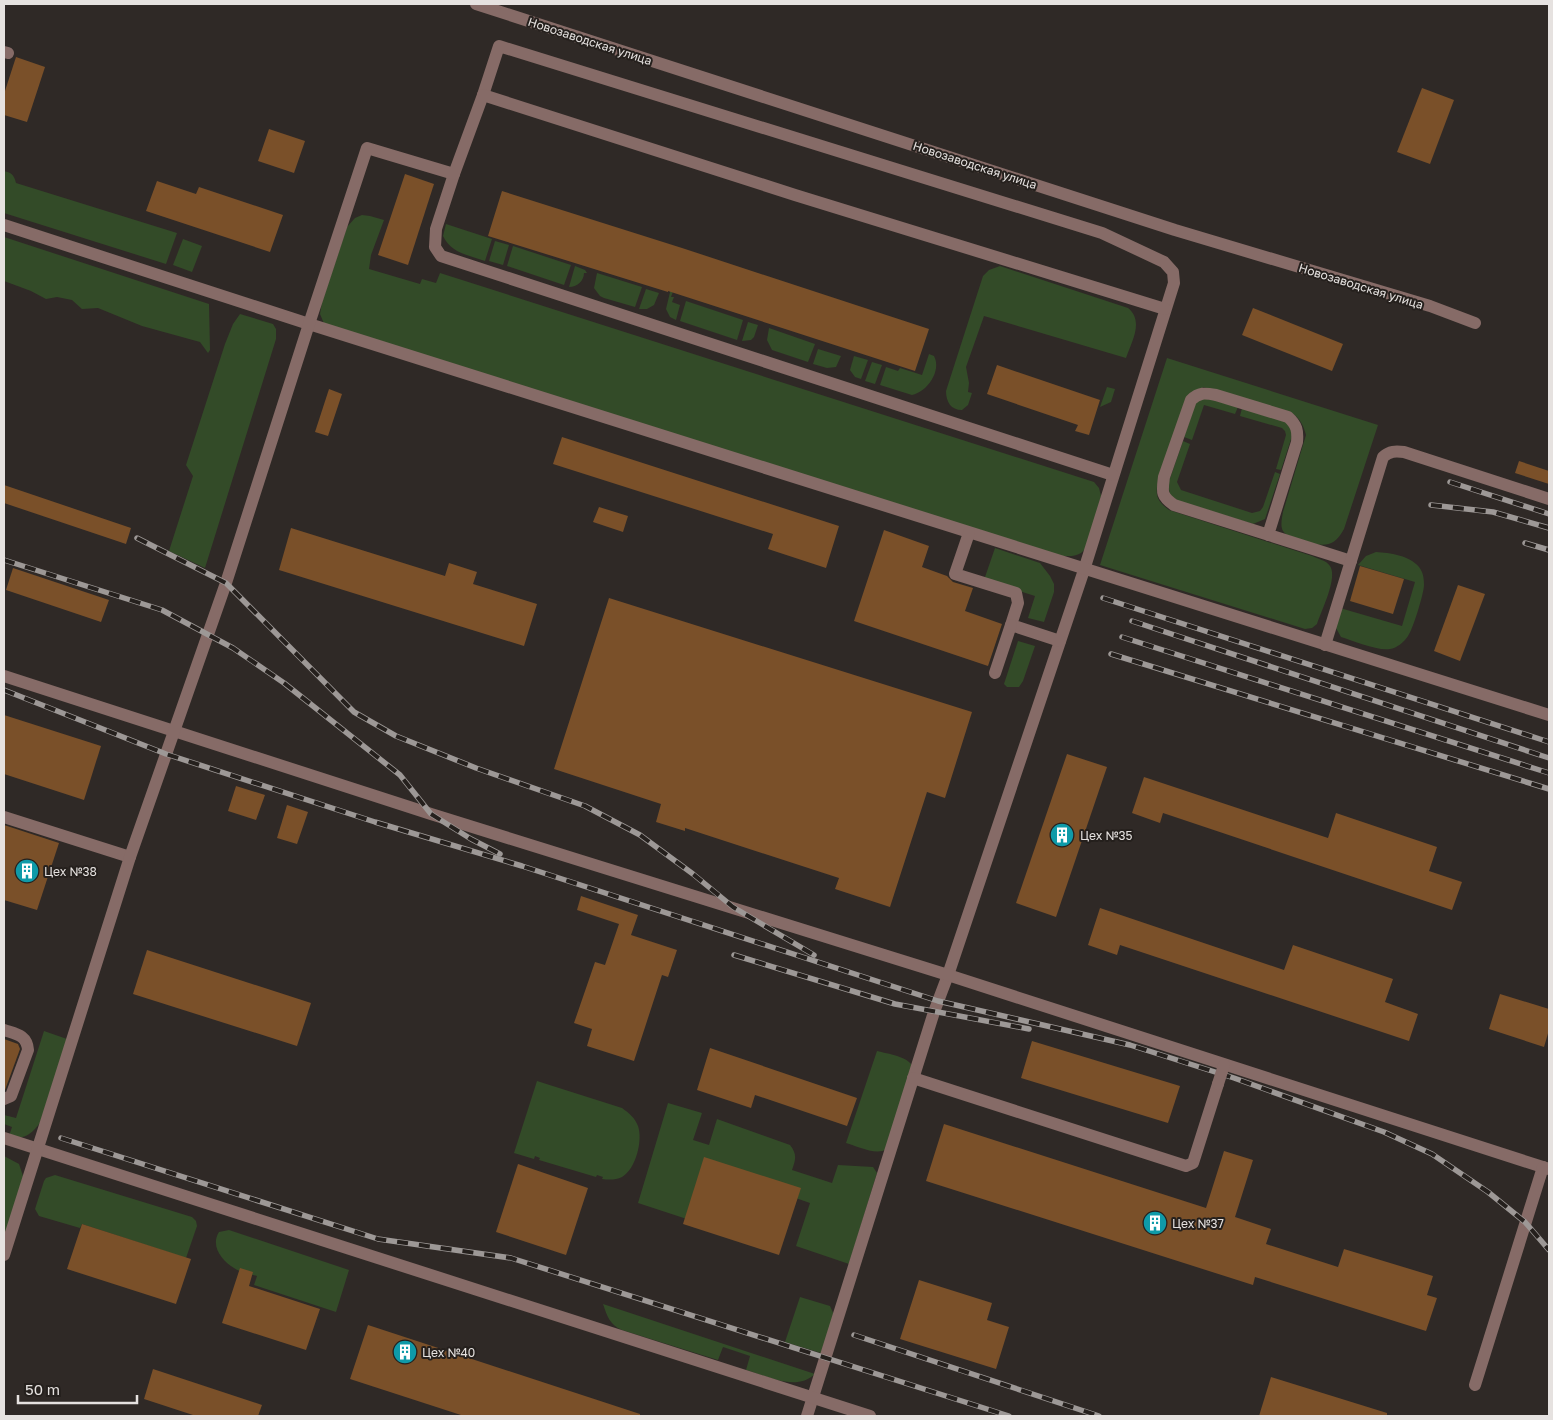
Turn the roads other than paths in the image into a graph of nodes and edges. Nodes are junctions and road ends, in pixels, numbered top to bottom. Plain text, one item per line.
1 (476, 4) edge
2 (483, 96) junction
3 (454, 174) junction
4 (4, 225) edge
5 (1165, 309) junction
6 (1475, 323) dead end
7 (308, 324) junction
8 (1113, 475) junction
9 (1549, 499) edge
10 (969, 533) junction
11 (1268, 535) junction
12 (1351, 561) junction
13 (1084, 570) junction
14 (1011, 626) junction
15 (1060, 640) junction
16 (1325, 645) junction
17 (995, 673) dead end
18 (4, 676) edge
19 (1549, 715) edge
20 (175, 731) junction
21 (4, 816) edge
22 (130, 857) junction
23 (948, 975) junction
24 (4, 1030) edge
25 (1224, 1065) junction
26 (913, 1078) junction
27 (4, 1099) edge
28 (4, 1138) edge
29 (38, 1150) junction
30 (1546, 1168) edge
31 (4, 1255) edge
32 (1475, 1385) dead end
33 (813, 1398) junction
34 (807, 1416) edge
35 (870, 1416) edge

1 - 6 street, Новозаводская улица
2 - 3 street
2 - 5 street
2 - 5 street
3 - 7 street
3 - 8 street
4 - 7 street
5 - 8 street
7 - 10 street
7 - 20 street
8 - 13 street
9 - 12 street
10 - 13 street
10 - 14 street
11 - 11 street
11 - 12 street
12 - 16 street
13 - 15 street
13 - 16 street
14 - 15 street
14 - 17 street
15 - 23 street
16 - 19 street
18 - 20 street
20 - 22 street
20 - 23 street
21 - 22 street
22 - 29 street
23 - 25 street
23 - 26 street
24 - 27 street
25 - 26 street, bridge
25 - 30 street
26 - 33 street
28 - 29 street
29 - 31 street
29 - 33 street
30 - 32 street
33 - 34 street
33 - 35 street

